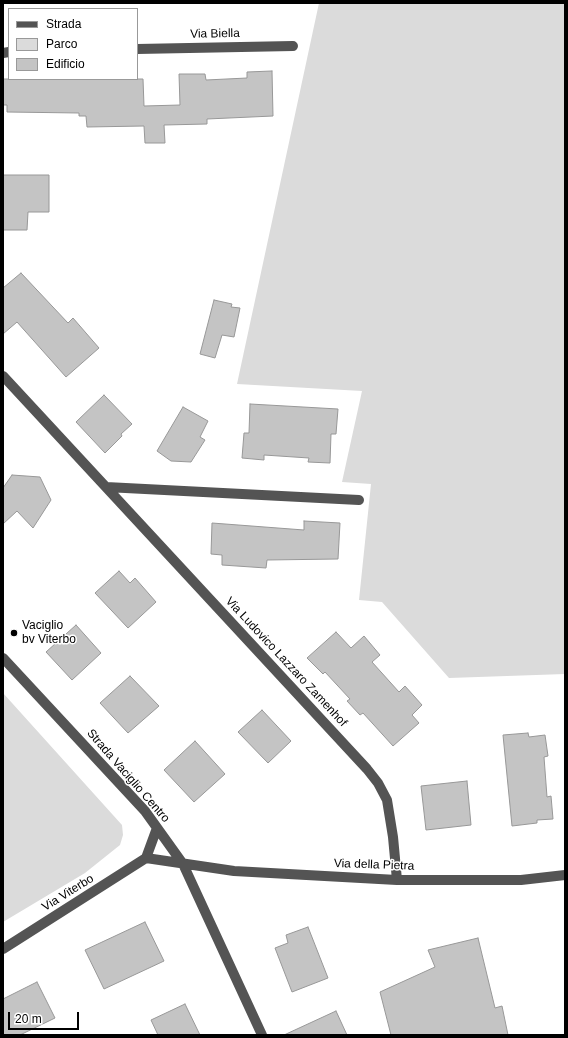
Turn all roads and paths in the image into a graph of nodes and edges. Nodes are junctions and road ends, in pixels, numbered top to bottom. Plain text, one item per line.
1 (293, 46) dead end
2 (138, 49) edge
3 (3, 376) edge
4 (106, 487) junction
5 (359, 500) dead end
6 (3, 658) edge
7 (157, 828) junction
8 (146, 858) junction
9 (183, 864) junction
10 (565, 875) edge
11 (397, 880) junction
12 (3, 949) edge
13 (262, 1035) edge

1 - 2 street, Via Biella
3 - 4 street, Via Ludovico Lazzaro Zamenhof
4 - 5 street
4 - 11 street, Via Ludovico Lazzaro Zamenhof
6 - 7 street, Strada Vaciglio Centro
7 - 8 street
7 - 9 street, Strada Vaciglio Centro
8 - 9 street
8 - 12 street, Via Viterbo
9 - 11 street, Via della Pietra
9 - 13 street, Strada Vaciglio Centro
10 - 11 street, Via della Pietra

